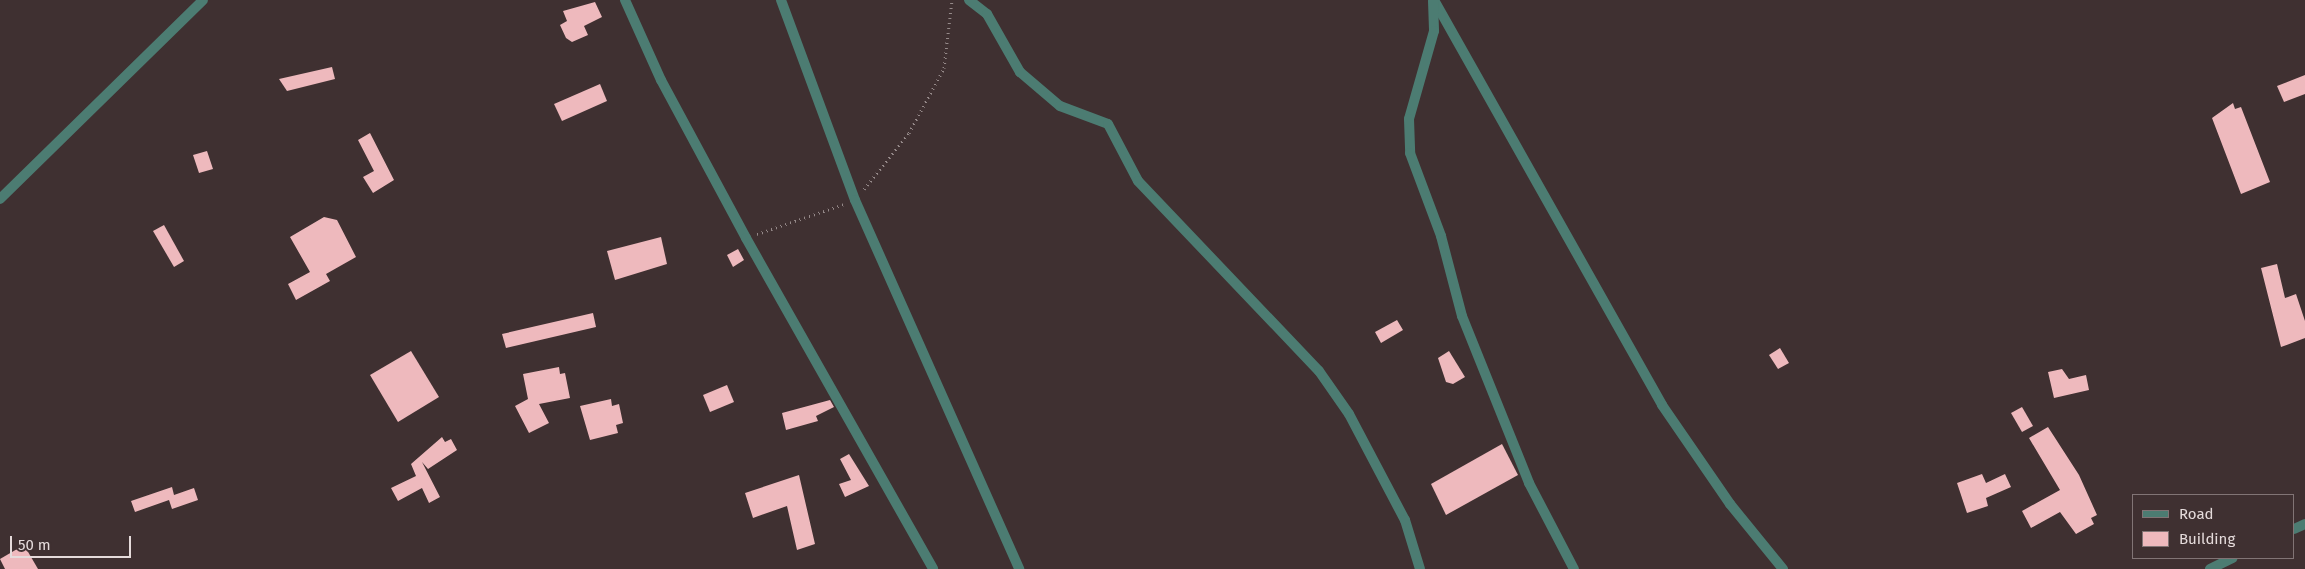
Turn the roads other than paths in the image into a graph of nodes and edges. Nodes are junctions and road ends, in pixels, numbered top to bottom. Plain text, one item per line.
1 (203, 0) edge
2 (624, 0) edge
3 (782, 0) edge
4 (969, 0) edge
5 (1433, 0) edge
6 (0, 199) edge
7 (2231, 559) edge
8 (933, 569) edge
9 (1019, 569) edge
10 (1420, 569) edge
11 (1574, 569) edge
12 (1783, 569) edge
13 (2210, 569) edge

1 - 6 street
2 - 8 street
3 - 9 street
4 - 10 street
5 - 11 street
5 - 12 street
7 - 13 street

